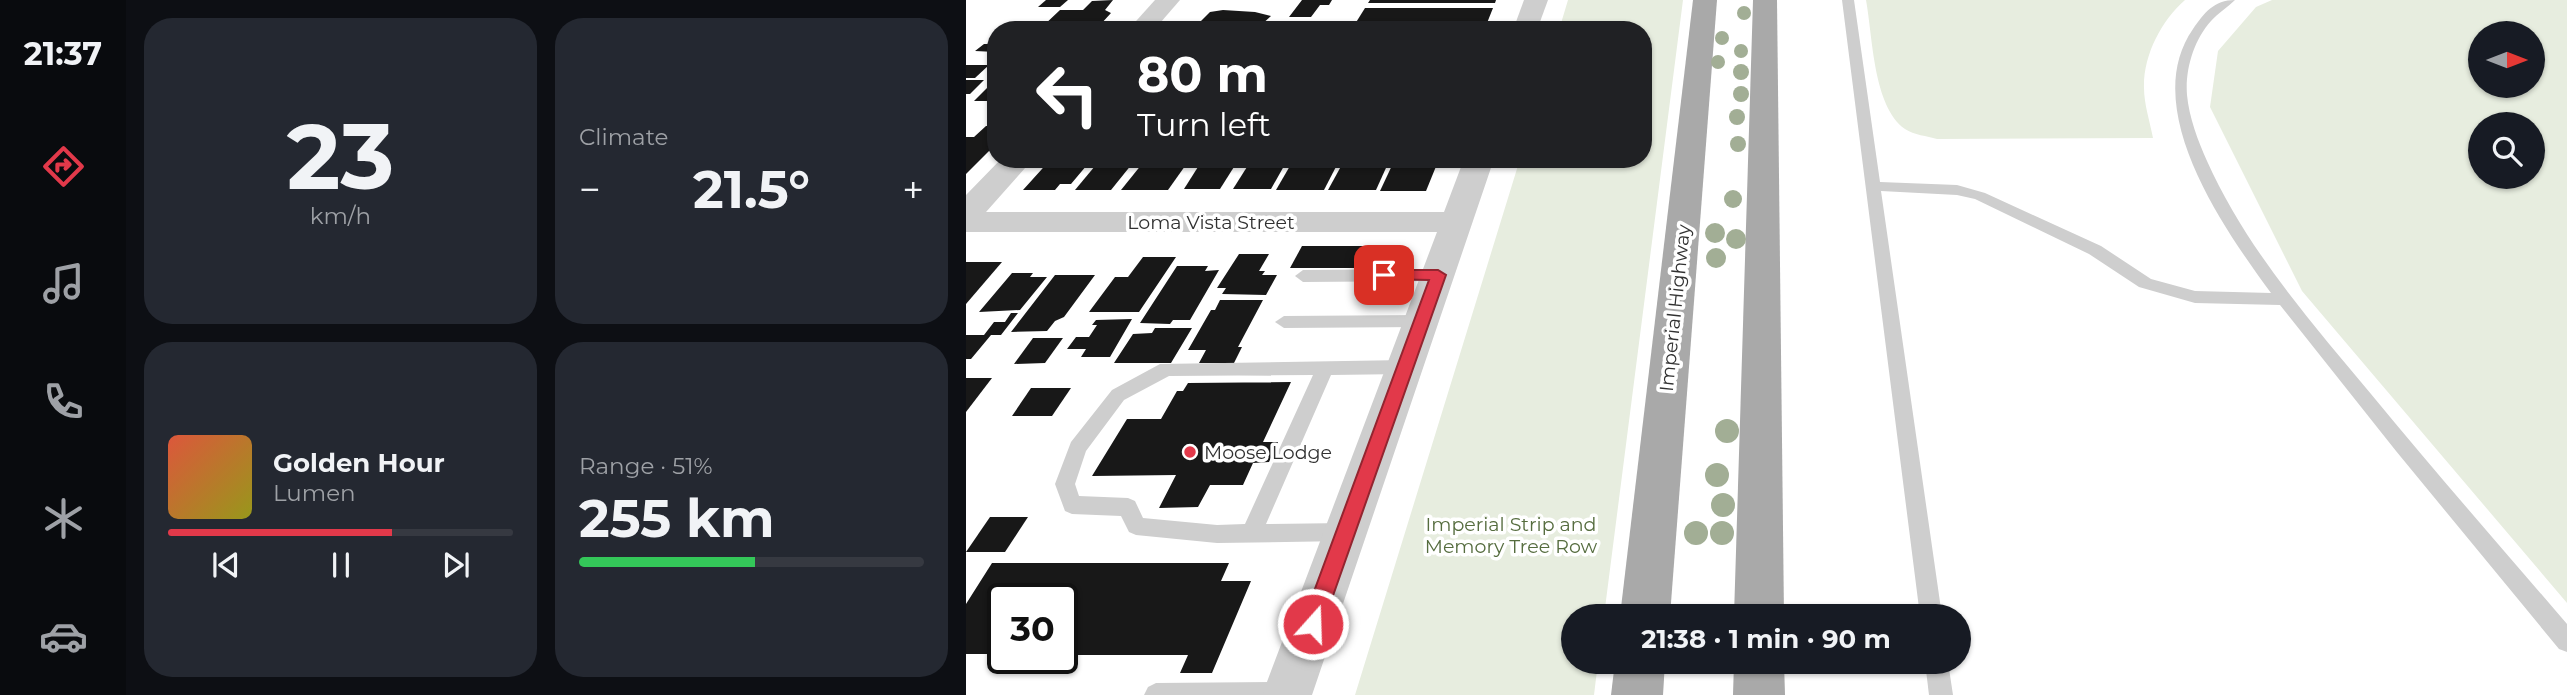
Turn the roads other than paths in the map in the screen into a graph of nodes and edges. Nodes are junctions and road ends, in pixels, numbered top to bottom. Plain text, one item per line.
1 (1168, 0) edge
2 (1536, 0) edge
3 (1705, 0) edge
4 (1765, 0) edge
5 (1848, 0) edge
6 (2229, 0) edge
7 (1148, 21) edge
8 (1528, 21) edge
9 (1009, 168) edge
10 (1476, 168) edge
11 (1873, 186) junction
12 (966, 214) edge
13 (966, 222) edge
14 (1457, 222) junction
15 (1438, 275) junction
16 (1303, 276) dead end
17 (2284, 299) junction
18 (1421, 321) junction
19 (1284, 322) dead end
20 (1405, 366) junction
21 (1325, 368) junction
22 (1346, 531) junction
23 (1251, 533) junction
24 (1646, 604) edge
25 (1759, 604) edge
26 (1929, 604) edge
27 (2567, 640) edge
28 (1639, 674) edge
29 (1759, 674) edge
30 (1938, 674) edge
31 (1287, 694) edge
32 (1156, 695) edge
33 (1637, 695) edge
34 (1759, 695) edge
35 (1941, 695) edge

1 - 7 street
2 - 8 street
3 - 24 main road, Imperial Highway
4 - 25 main road
5 - 11 lane
6 - 17 lane
9 - 12 street
10 - 14 street
11 - 17 lane
11 - 26 lane
13 - 14 street, Loma Vista Street
14 - 15 street
15 - 16 lane
15 - 18 street
17 - 27 lane
18 - 19 lane
18 - 20 street
20 - 21 lane
20 - 22 street
21 - 23 lane
21 - 23 lane
22 - 23 lane
22 - 31 street
28 - 33 main road
29 - 34 main road
30 - 35 lane
31 - 32 lane

